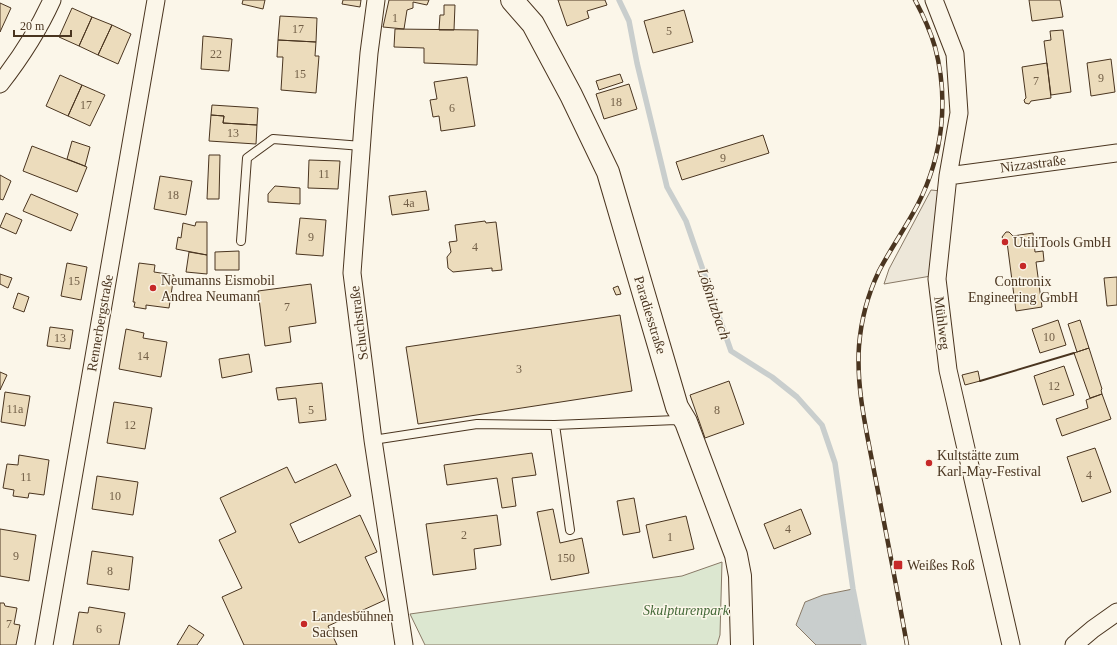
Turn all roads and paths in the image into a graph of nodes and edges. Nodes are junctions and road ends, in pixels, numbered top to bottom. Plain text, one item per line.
1 (52, 0) edge
2 (156, 0) edge
3 (376, 0) edge
4 (512, 0) edge
5 (934, 0) edge
6 (0, 84) edge
7 (362, 146) junction
8 (1117, 153) edge
9 (948, 176) junction
10 (241, 241) dead end
11 (686, 422) junction
12 (555, 425) junction
13 (373, 440) junction
14 (570, 530) dead end
15 (1117, 612) edge
16 (44, 645) edge
17 (404, 645) edge
18 (742, 645) edge
19 (1011, 645) edge
20 (1074, 645) edge

1 - 6 street
2 - 16 street, Rennerbergstraße
3 - 7 street, Schuchstraße
4 - 11 street, Paradiesstraße
5 - 9 street, Mühlweg
7 - 10 lane
7 - 13 street, Schuchstraße
8 - 9 street, Nizzastraße
9 - 19 street, Mühlweg
11 - 12 lane
11 - 18 street, Paradiesstraße
12 - 13 lane
12 - 14 lane
13 - 17 street, Schuchstraße
15 - 20 street

